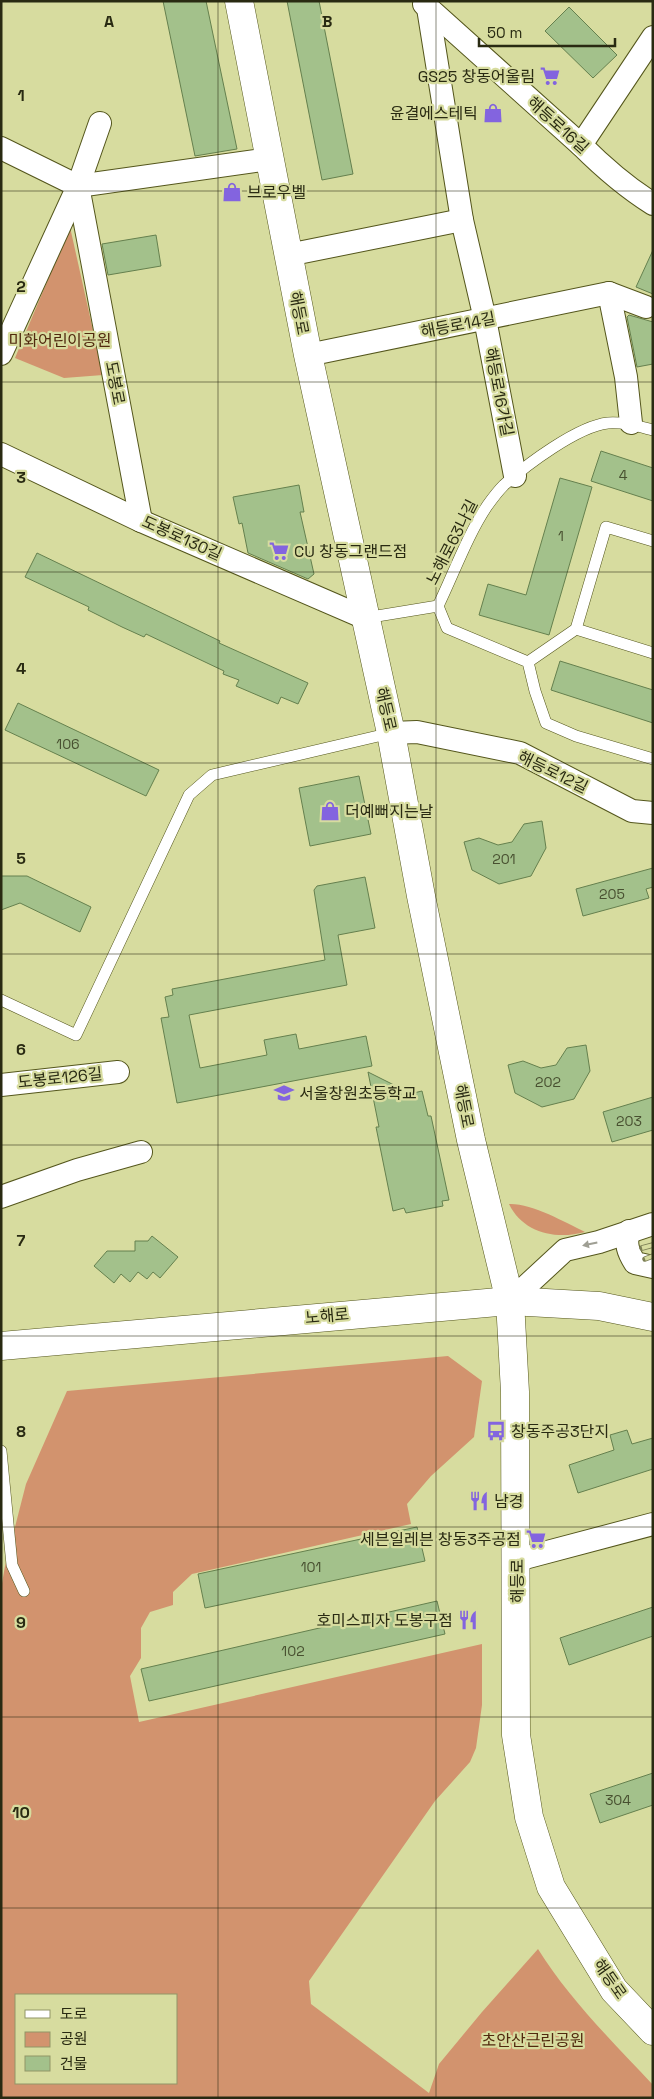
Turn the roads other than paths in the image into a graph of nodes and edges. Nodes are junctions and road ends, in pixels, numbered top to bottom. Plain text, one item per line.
1 (239, 1) edge
2 (425, 4) edge
3 (653, 37) edge
4 (100, 123) dead end
5 (581, 145) junction
6 (1, 148) edge
7 (269, 159) junction
8 (78, 186) junction
9 (653, 204) edge
10 (462, 220) junction
11 (288, 255) junction
12 (609, 293) junction
13 (646, 307) dead end
14 (485, 319) junction
15 (1, 354) edge
16 (308, 355) junction
17 (631, 424) junction
18 (653, 430) edge
19 (1, 454) edge
20 (515, 476) junction
21 (141, 521) junction
22 (653, 541) edge
23 (438, 606) junction
24 (365, 618) junction
25 (576, 629) junction
26 (653, 653) edge
27 (528, 662) junction
28 (391, 733) junction
29 (653, 758) edge
30 (653, 813) edge
31 (1, 1000) edge
32 (118, 1072) dead end
33 (2, 1083) edge
34 (141, 1152) dead end
35 (1, 1197) edge
36 (653, 1224) edge
37 (629, 1231) junction
38 (653, 1267) edge
39 (510, 1301) junction
40 (653, 1317) edge
41 (1, 1346) edge
42 (1, 1451) edge
43 (653, 1524) edge
44 (517, 1560) junction
45 (24, 1591) dead end
46 (653, 2031) edge

1 - 7 main road, 해등로
2 - 5 street, 해등로16길
2 - 10 street, 해등로16가길
3 - 5 street
4 - 8 street, 도봉로
5 - 9 street, 해등로16길
6 - 8 street
7 - 8 street
7 - 11 main road, 해등로
8 - 15 street
8 - 21 street, 도봉로
10 - 11 street
10 - 14 street, 해등로16가길
11 - 16 main road, 해등로
12 - 13 street
12 - 14 street, 해등로14길
12 - 17 street
14 - 16 street, 해등로14길
14 - 20 street, 해등로16가길
16 - 24 main road, 해등로
17 - 18 lane, 노해로63나길
17 - 20 lane, 노해로63나길
19 - 21 street, 도봉로130길
20 - 23 lane, 노해로63나길
21 - 24 street, 도봉로130길
22 - 25 lane
23 - 24 lane, 노해로63나길
23 - 27 lane, 노해로63나길
24 - 28 main road, 해등로
25 - 26 lane
25 - 27 lane
27 - 29 lane
28 - 30 street, 해등로12길
28 - 31 lane
28 - 39 main road, 해등로
32 - 33 street, 도봉로126길
34 - 35 street
36 - 37 street
37 - 38 street
37 -> 39 street
39 - 40 main road, 노해로
39 - 41 main road, 노해로
39 - 44 main road, 해등로
42 - 45 lane
43 - 44 street
44 - 46 main road, 해등로

